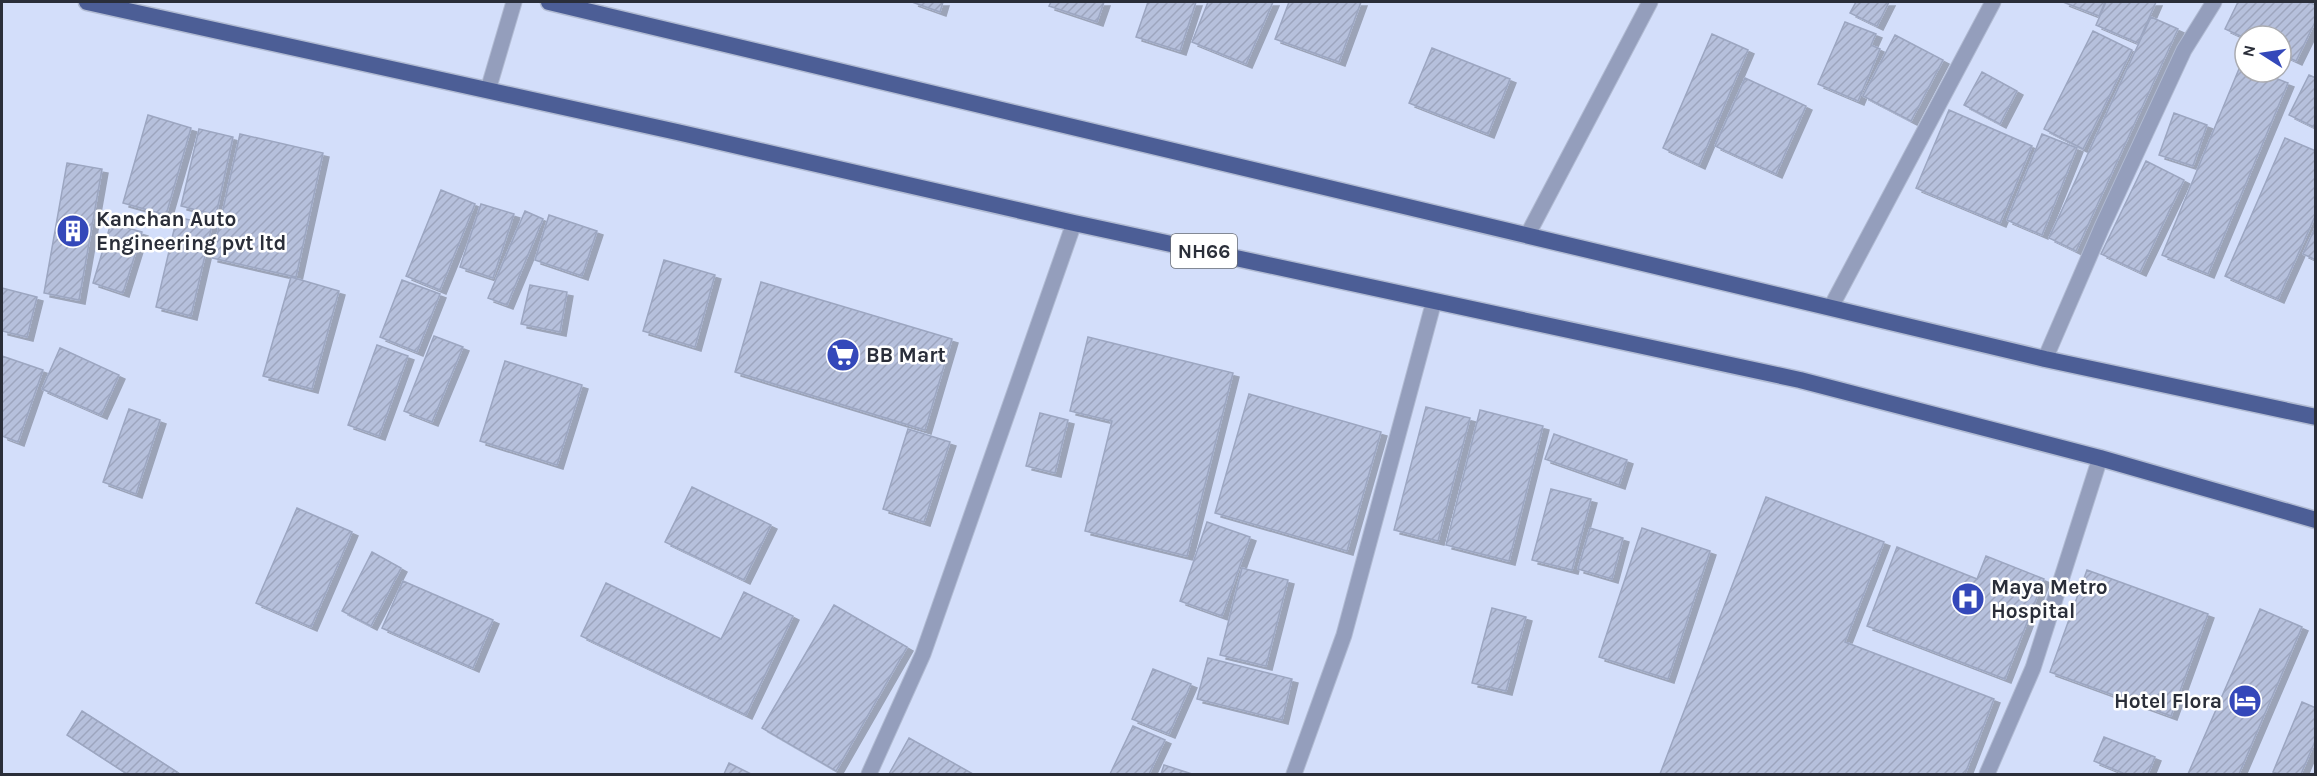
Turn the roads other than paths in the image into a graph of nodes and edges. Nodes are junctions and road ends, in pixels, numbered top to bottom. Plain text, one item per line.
1 (87, 2) edge
2 (514, 2) edge
3 (549, 2) edge
4 (1650, 2) edge
5 (1993, 2) edge
6 (2214, 2) edge
7 (488, 90) junction
8 (1074, 223) junction
9 (1528, 234) junction
10 (1434, 301) junction
11 (1831, 307) junction
12 (2045, 359) junction
13 (2316, 417) edge
14 (2100, 458) junction
15 (2316, 520) edge
16 (869, 774) edge
17 (1294, 774) edge
18 (1987, 774) edge

1 - 7 highway, NH66
2 - 7 street
3 - 9 highway
4 - 9 street
5 - 11 street
6 - 12 street
7 - 8 highway, NH66
8 - 10 highway, NH66
8 - 16 street
9 - 11 highway
10 - 14 highway, NH66
10 - 17 street
11 - 12 highway
12 - 13 highway
14 - 15 highway, NH66
14 - 18 street

